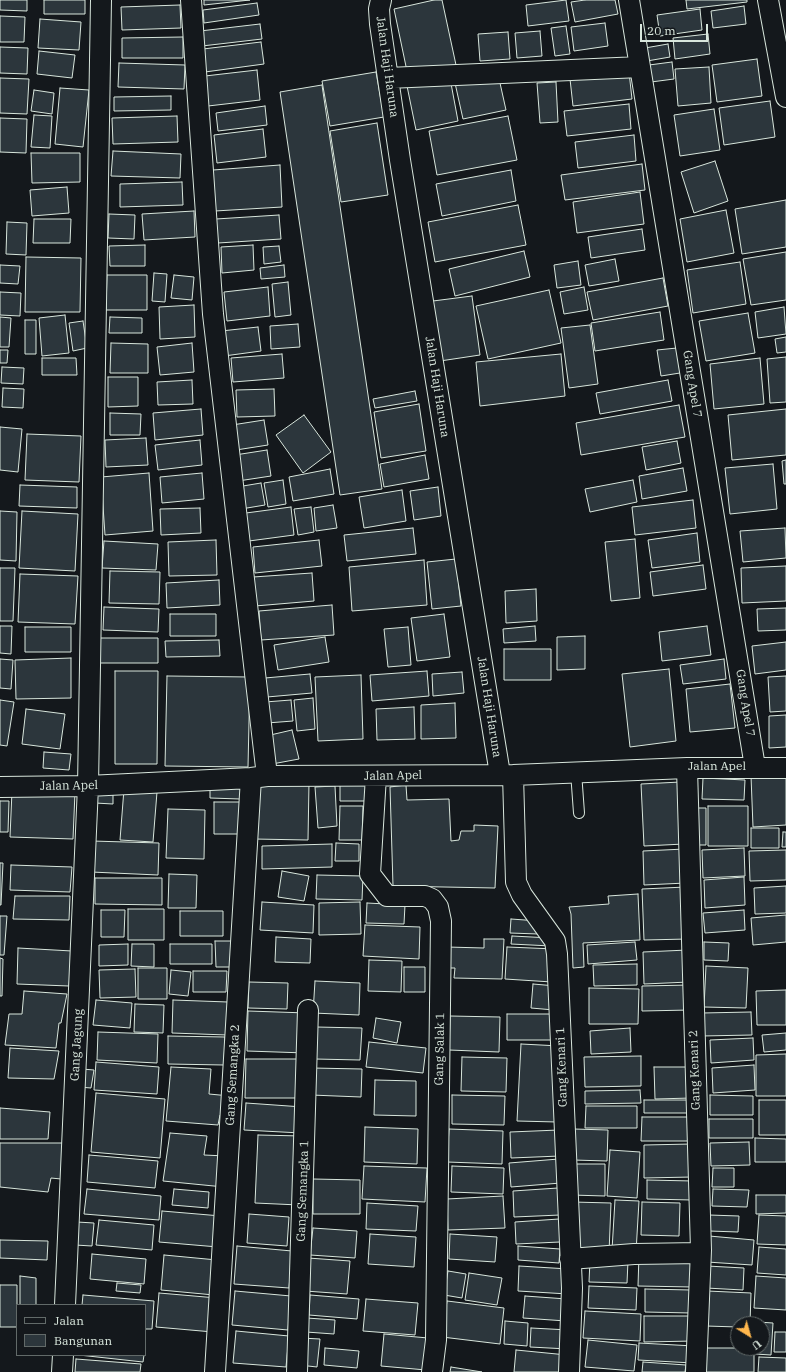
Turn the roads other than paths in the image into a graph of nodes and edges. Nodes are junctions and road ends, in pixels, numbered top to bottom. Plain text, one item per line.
1 (101, 0) edge
2 (191, 0) edge
3 (382, 0) edge
4 (629, 0) edge
5 (768, 0) edge
6 (640, 68) junction
7 (388, 78) junction
8 (786, 97) edge
9 (755, 767) junction
10 (686, 768) junction
11 (786, 768) edge
12 (576, 772) junction
13 (507, 775) junction
14 (376, 776) junction
15 (259, 777) junction
16 (88, 786) junction
17 (0, 787) edge
18 (579, 813) dead end
19 (308, 1010) dead end
20 (700, 1253) junction
21 (570, 1259) junction
22 (65, 1304) edge
23 (63, 1356) edge
24 (62, 1372) edge
25 (214, 1372) edge
26 (297, 1372) edge
27 (432, 1372) edge
28 (568, 1372) edge
29 (696, 1372) edge

1 - 16 street, Gang Jagung
2 - 15 street, Gang Semangka 2
3 - 7 street, Jalan Haji Haruna
4 - 6 street, Gang Apel 7
5 - 8 street
6 - 7 street
6 - 9 street, Gang Apel 7
7 - 13 street, Jalan Haji Haruna
9 - 10 street, Jalan Apel
9 - 11 street, Jalan Apel
10 - 12 street, Jalan Apel
10 - 20 street, Gang Kenari 2
12 - 13 street, Jalan Apel
12 - 18 lane
13 - 14 street, Jalan Apel
13 - 21 street, Gang Kenari 1
14 - 15 street, Jalan Apel
14 - 27 street, Gang Salak 1
15 - 16 street, Jalan Apel
15 - 25 street, Gang Semangka 2
16 - 17 street, Jalan Apel
16 - 22 street, Gang Jagung
19 - 26 street, Gang Semangka 1
20 - 21 street
20 - 29 street, Gang Kenari 2
21 - 28 street, Gang Kenari 1
23 - 24 street

